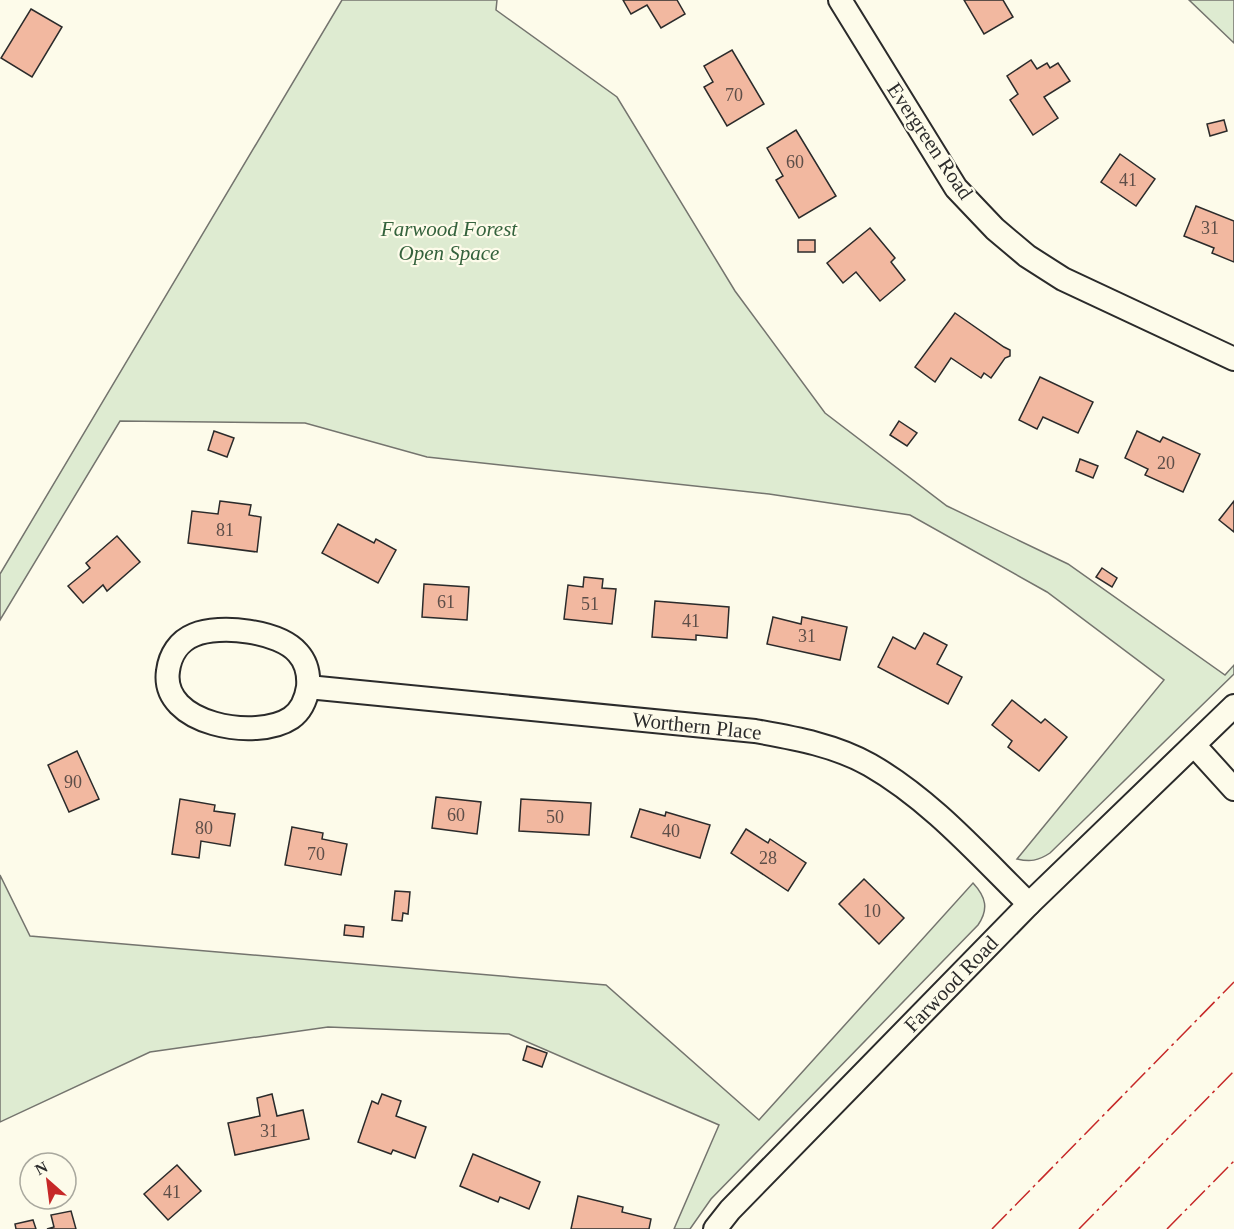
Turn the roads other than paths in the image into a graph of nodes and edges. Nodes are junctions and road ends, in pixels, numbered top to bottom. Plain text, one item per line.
1 (840, 0) edge
2 (1234, 359) edge
3 (308, 687) junction
4 (1234, 706) edge
5 (1194, 745) junction
6 (1234, 789) edge
7 (1029, 904) junction
8 (715, 1229) edge

1 - 2 street, Evergreen Road
3 - 3 street
3 - 7 street, Worthern Place
4 - 5 street, Farwood Road
5 - 6 street
5 - 7 street, Farwood Road
7 - 8 street, Farwood Road

